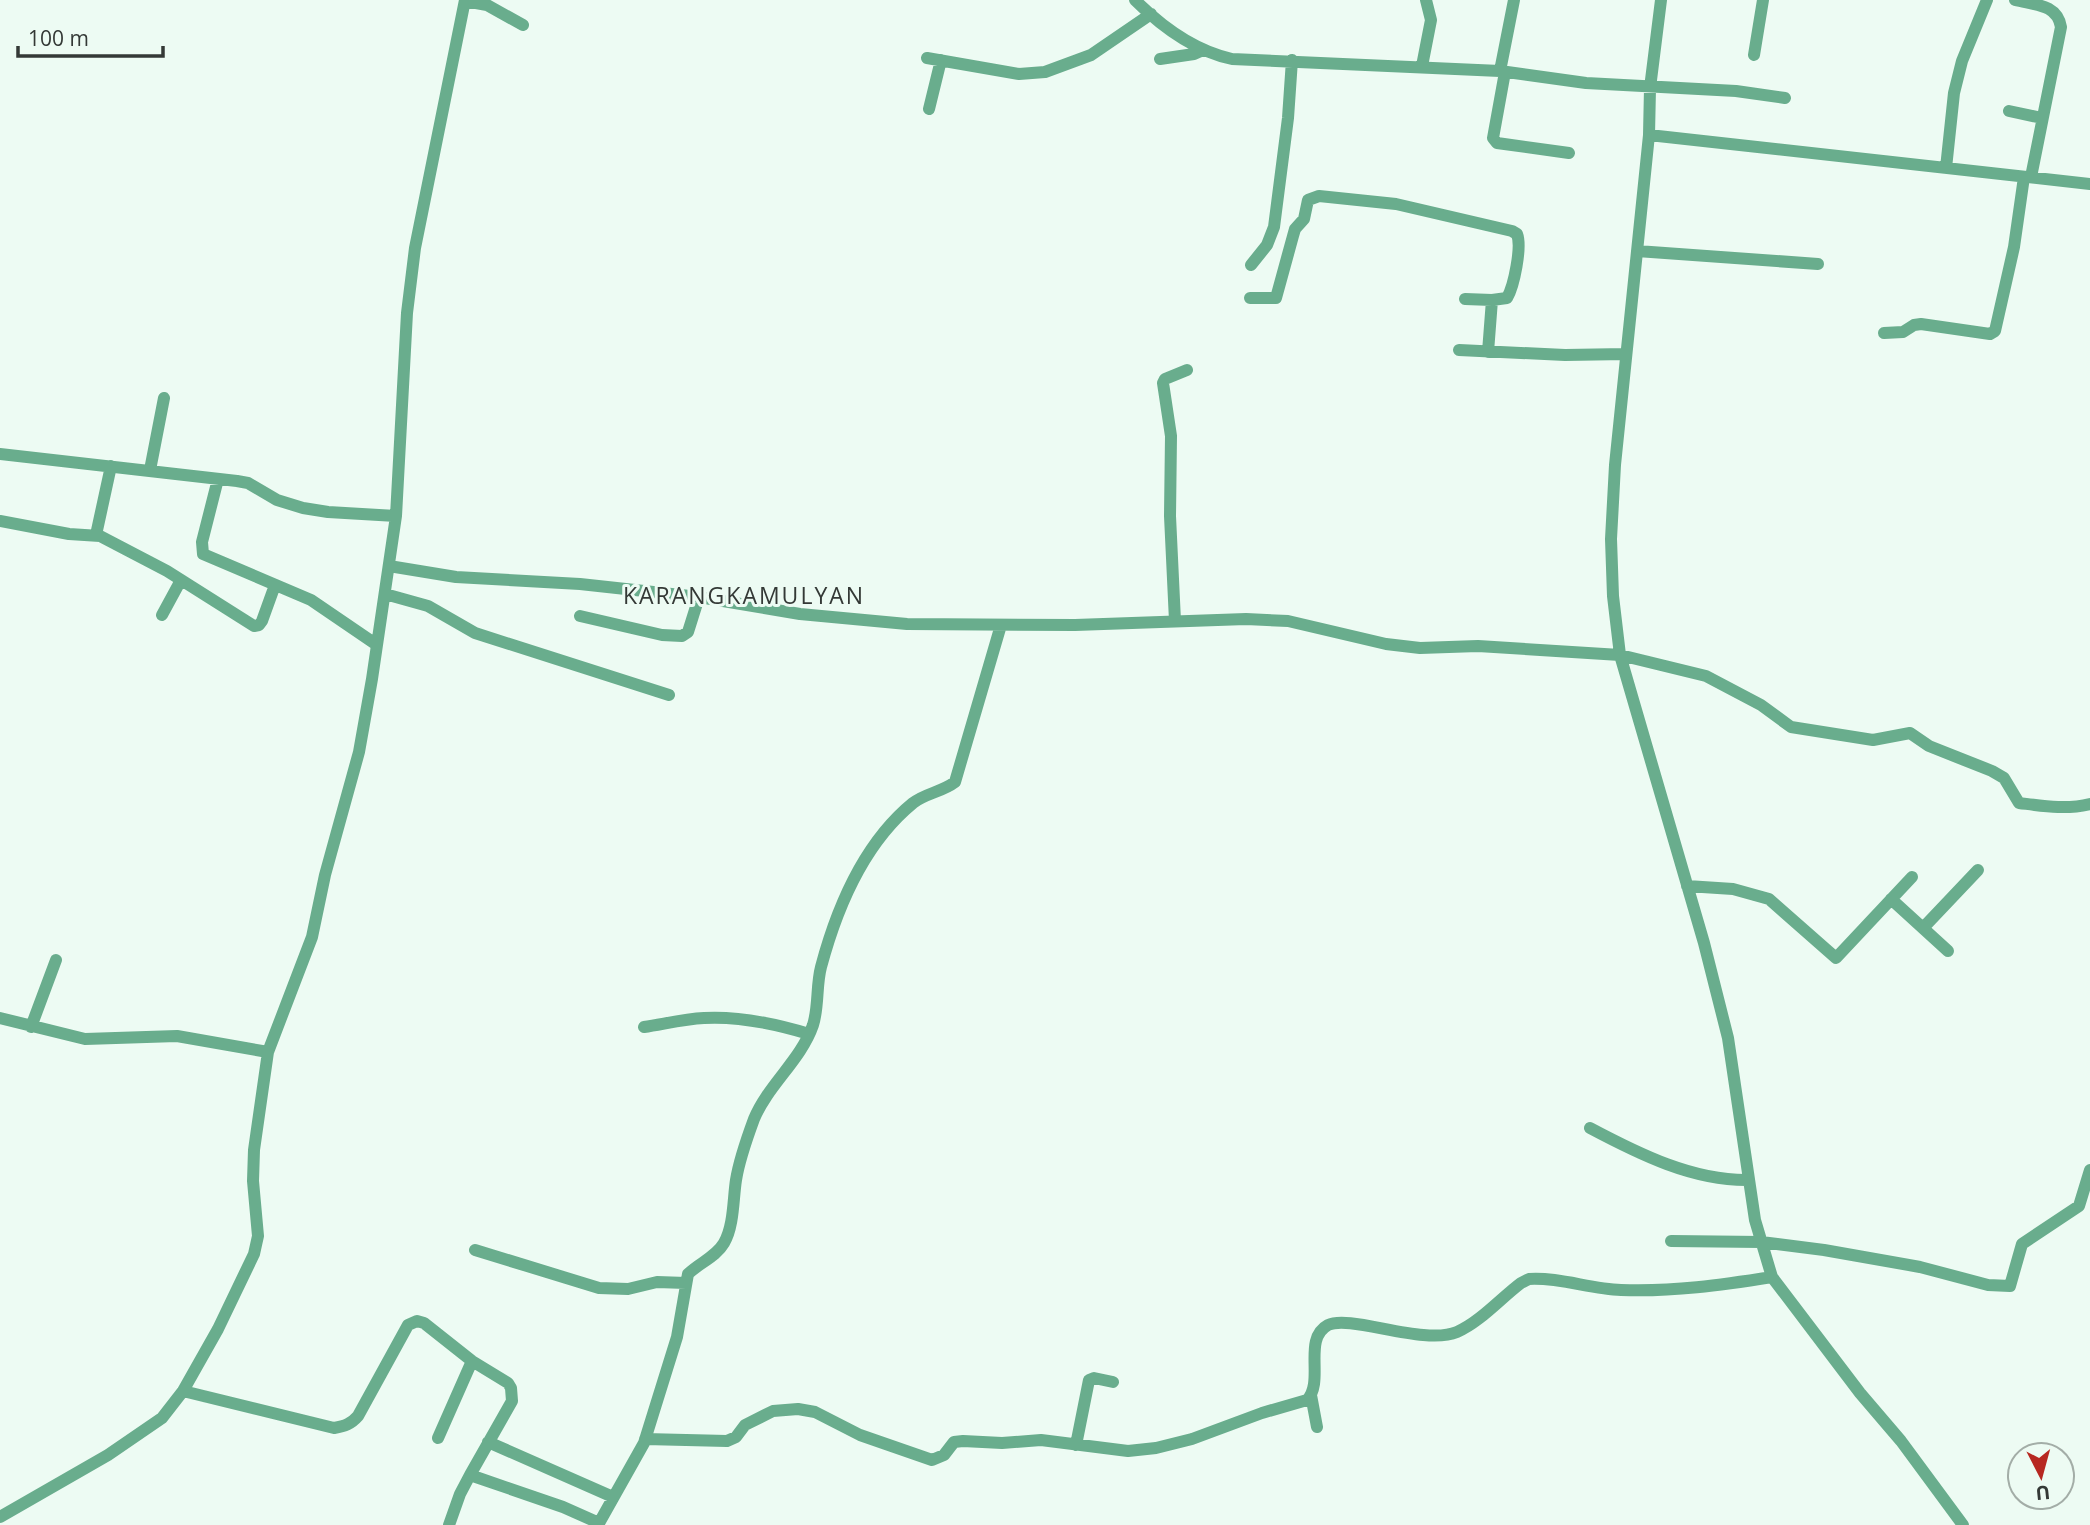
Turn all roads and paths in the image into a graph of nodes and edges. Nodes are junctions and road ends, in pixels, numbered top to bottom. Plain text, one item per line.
1 (465, 0) edge
2 (1135, 0) edge
3 (1426, 0) edge
4 (1514, 0) edge
5 (1661, 0) edge
6 (1763, 0) edge
7 (1987, 0) edge
8 (2015, 0) edge
9 (1151, 14) junction
10 (523, 25) dead end
11 (1203, 50) junction
12 (1754, 55) dead end
13 (927, 58) dead end
14 (941, 60) junction
15 (1160, 60) dead end
16 (1292, 60) junction
17 (1422, 66) junction
18 (1502, 71) junction
19 (1650, 88) junction
20 (1785, 98) dead end
21 (929, 109) dead end
22 (2009, 111) dead end
23 (2042, 118) junction
24 (1649, 135) junction
25 (1569, 153) dead end
26 (1946, 168) junction
27 (2028, 177) junction
28 (2090, 184) edge
29 (1637, 251) junction
30 (1818, 264) dead end
31 (1251, 265) dead end
32 (1250, 298) dead end
33 (1465, 299) dead end
34 (1492, 300) junction
35 (1884, 333) dead end
36 (1459, 350) dead end
37 (1488, 352) junction
38 (1626, 354) junction
39 (1187, 370) dead end
40 (164, 398) dead end
41 (0, 454) edge
42 (111, 466) junction
43 (150, 470) junction
44 (218, 479) junction
45 (396, 516) junction
46 (0, 521) edge
47 (96, 535) junction
48 (389, 566) junction
49 (181, 580) junction
50 (275, 585) junction
51 (385, 594) junction
52 (699, 597) junction
53 (162, 615) dead end
54 (580, 616) dead end
55 (1175, 621) junction
56 (1001, 625) junction
57 (377, 645) junction
58 (1620, 655) junction
59 (669, 695) dead end
60 (2090, 804) edge
61 (1978, 870) dead end
62 (1912, 877) dead end
63 (1687, 886) junction
64 (1891, 899) junction
65 (1923, 928) junction
66 (1948, 951) dead end
67 (56, 960) dead end
68 (0, 1018) edge
69 (31, 1027) junction
70 (644, 1027) dead end
71 (809, 1034) junction
72 (268, 1052) junction
73 (1590, 1128) dead end
74 (2090, 1170) edge
75 (1749, 1180) junction
76 (1671, 1241) dead end
77 (1761, 1242) junction
78 (475, 1250) dead end
79 (1772, 1277) junction
80 (686, 1283) junction
81 (472, 1361) junction
82 (1113, 1382) dead end
83 (183, 1391) junction
84 (1311, 1395) junction
85 (1317, 1427) dead end
86 (438, 1438) dead end
87 (645, 1438) junction
88 (488, 1442) junction
89 (1076, 1445) junction
90 (470, 1475) junction
91 (613, 1497) junction
92 (0, 1517) edge
93 (598, 1524) edge
94 (449, 1525) edge
95 (1963, 1525) edge

1 - 10 street
1 - 45 street
2 - 9 street
3 - 17 street
4 - 18 street
5 - 19 street
6 - 12 street
7 - 26 street
8 - 23 street
9 - 11 street
9 - 14 street
11 - 15 street
11 - 16 street
13 - 14 street
14 - 21 street
16 - 17 street
16 - 31 street
17 - 18 street
18 - 19 street
18 - 25 street
19 - 20 street
19 - 24 street
22 - 23 street
23 - 27 street
24 - 26 street
24 - 29 street
26 - 27 street
27 - 28 street
27 - 35 street
29 - 30 street
29 - 38 street
32 - 34 street
33 - 34 street
34 - 37 street
36 - 37 street
37 - 38 street
38 - 58 street
39 - 55 street
40 - 43 street
41 - 42 street
42 - 43 street
42 - 47 street
43 - 44 street
44 - 45 street
44 - 50 street
45 - 48 street
46 - 47 street
47 - 49 street
48 - 51 street
48 - 52 street
49 - 50 street
49 - 53 street
50 - 57 street
51 - 57 street
51 - 59 street
52 - 54 street
52 - 56 street
55 - 56 street
55 - 58 street
56 - 71 street
57 - 72 street
58 - 60 street
58 - 63 street
61 - 65 street
62 - 64 street
63 - 64 street
63 - 75 street
64 - 65 street
65 - 66 street
67 - 69 street
68 - 69 street
69 - 72 street
70 - 71 street
71 - 80 street
72 - 83 street
73 - 75 street
74 - 77 street
75 - 77 street
76 - 77 street
77 - 79 street
78 - 80 street
79 - 84 street
79 - 95 street
80 - 87 street
81 - 83 street
81 - 86 street
81 - 88 street
82 - 89 street
83 - 92 street
84 - 85 street
84 - 89 street
87 - 89 street
87 - 91 street
88 - 90 street
88 - 91 street
90 - 93 street
90 - 94 street
91 - 93 street

